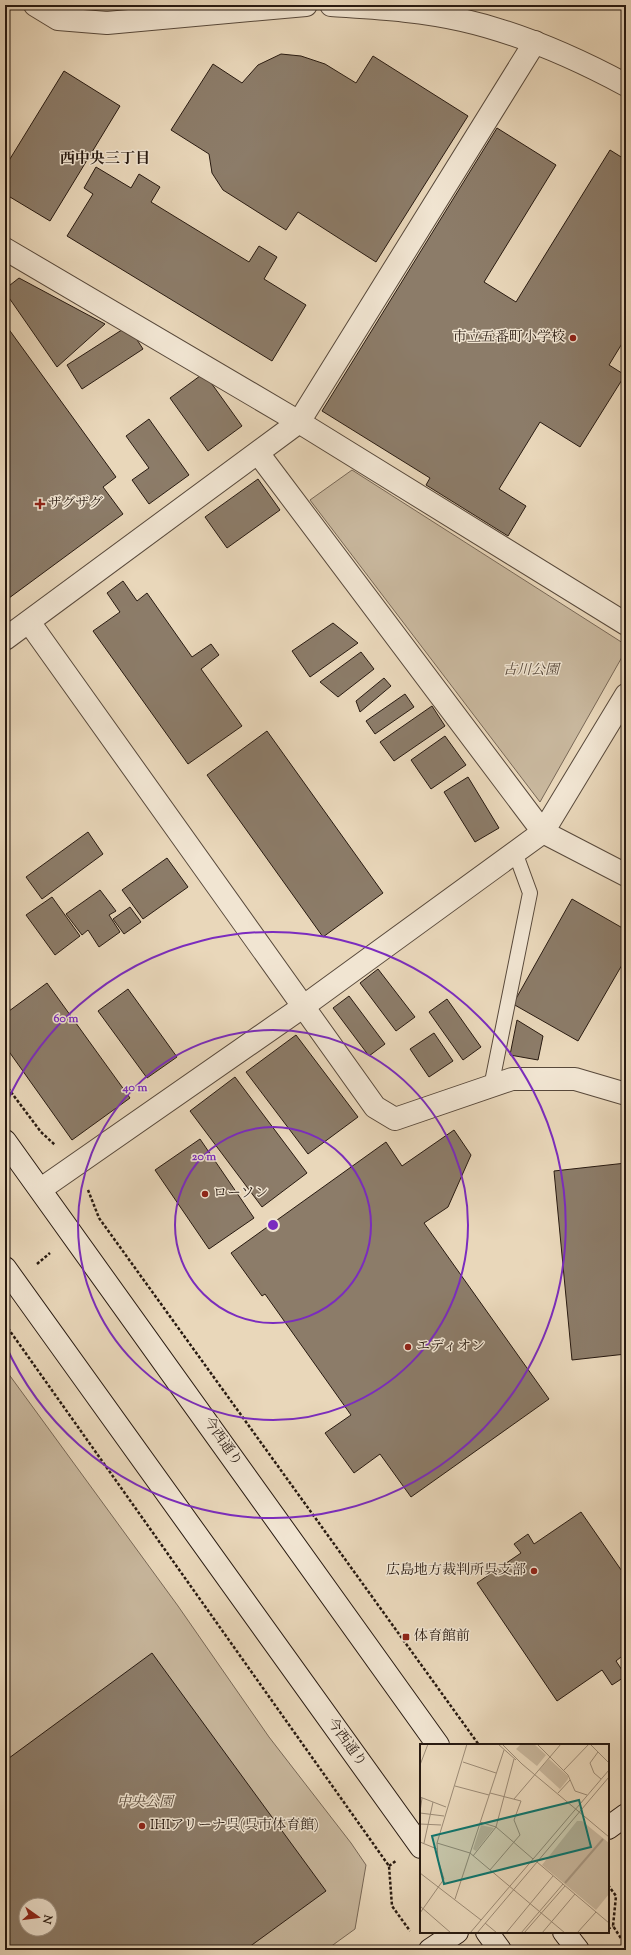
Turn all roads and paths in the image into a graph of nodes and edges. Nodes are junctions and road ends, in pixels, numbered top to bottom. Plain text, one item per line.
1 (34, 5) edge
2 (306, 5) edge
3 (331, 5) edge
4 (464, 12) edge
5 (535, 42) junction
6 (626, 85) edge
7 (5, 249) edge
8 (299, 422) junction
9 (258, 453) junction
10 (29, 622) junction
11 (626, 624) edge
12 (5, 639) edge
13 (626, 696) edge
14 (543, 832) junction
15 (515, 852) junction
16 (626, 875) edge
17 (304, 1006) junction
18 (5, 1084) edge
19 (491, 1087) junction
20 (626, 1094) edge
21 (5, 1141) edge
22 (76, 1164) junction
23 (41, 1188) junction
24 (5, 1268) edge
25 (5, 1324) edge
26 (437, 1744) edge
27 (478, 1744) edge
28 (626, 1815) edge
29 (609, 1827) edge
30 (420, 1846) edge
31 (609, 1886) edge
32 (613, 1926) junction
33 (609, 1928) edge
34 (411, 1932) dead end
35 (456, 1933) edge
36 (488, 1933) edge
37 (565, 1933) edge
38 (626, 1946) edge
39 (430, 1950) edge
40 (500, 1950) edge
41 (578, 1950) edge

1 - 2 street
3 - 4 street
4 - 5 street
5 - 6 street
5 - 8 street
7 - 8 street
8 - 9 street
8 - 11 street
9 - 10 street
9 - 14 street
10 - 12 street
10 - 17 street
13 - 14 street
14 - 15 street
14 - 16 street
15 - 17 street
15 - 19 lane
17 - 19 street
17 - 22 street
18 - 22 path
19 - 20 street
21 - 23 street, 今西通り
22 - 23 street
22 - 27 path
23 - 26 street, 今西通り
24 - 30 street, 今西通り
25 - 34 path
28 - 29 street
31 - 32 path
32 - 33 path
32 - 38 path
35 - 39 street
36 - 40 street
37 - 41 street

